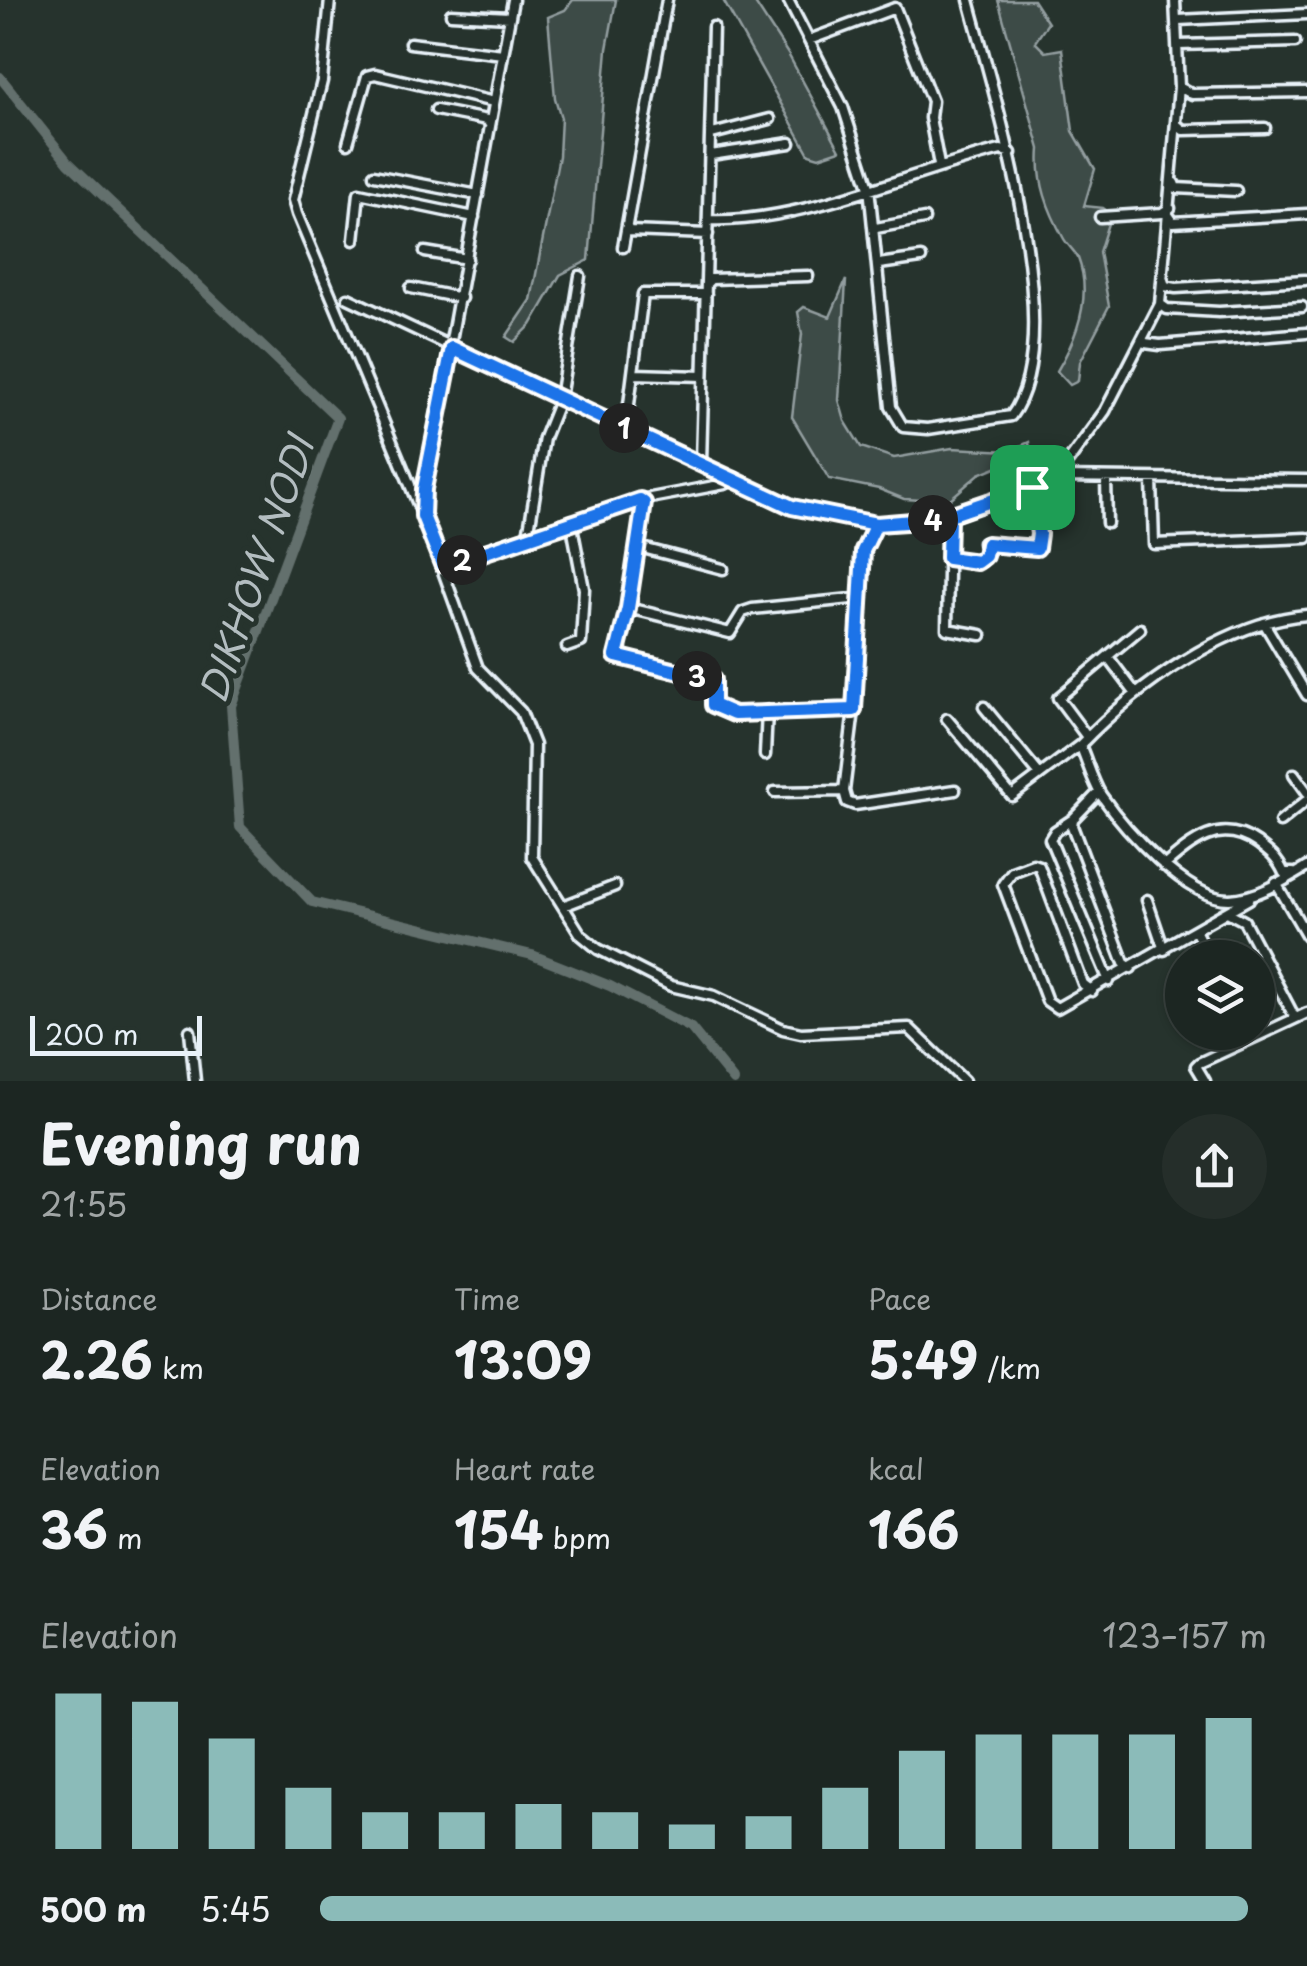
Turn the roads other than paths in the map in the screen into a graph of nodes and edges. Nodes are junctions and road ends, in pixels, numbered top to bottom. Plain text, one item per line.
1 (330, 0) edge
2 (512, 0) edge
3 (667, 0) edge
4 (788, 0) edge
5 (969, 0) edge
6 (1175, 0) edge
7 (450, 14) dead end
8 (1307, 14) edge
9 (510, 17) junction
10 (1178, 20) junction
11 (713, 27) dead end
12 (809, 40) junction
13 (1295, 42) dead end
14 (410, 43) dead end
15 (1179, 45) junction
16 (503, 54) junction
17 (1180, 87) junction
18 (1307, 92) edge
19 (494, 102) junction
20 (436, 110) dead end
21 (770, 118) dead end
22 (490, 125) junction
23 (1177, 125) junction
24 (1265, 128) dead end
25 (712, 134) junction
26 (348, 143) dead end
27 (790, 144) dead end
28 (1011, 153) junction
29 (711, 155) junction
30 (938, 165) junction
31 (374, 175) dead end
32 (1172, 179) junction
33 (869, 187) junction
34 (1236, 191) dead end
35 (478, 196) junction
36 (1169, 212) junction
37 (1307, 214) edge
38 (474, 217) junction
39 (1100, 217) dead end
40 (924, 219) dead end
41 (708, 220) junction
42 (626, 227) junction
43 (876, 228) junction
44 (708, 234) junction
45 (354, 240) dead end
46 (623, 248) dead end
47 (424, 252) dead end
48 (922, 258) dead end
49 (467, 259) junction
50 (879, 264) junction
51 (580, 276) dead end
52 (808, 276) dead end
53 (1163, 280) junction
54 (1305, 280) edge
55 (706, 284) junction
56 (411, 288) dead end
57 (706, 294) junction
58 (348, 298) dead end
59 (461, 298) junction
60 (1160, 304) junction
61 (1302, 308) dead end
62 (1306, 333) edge
63 (1142, 338) junction
64 (452, 348) junction
65 (634, 374) junction
66 (703, 376) junction
67 (560, 398) junction
68 (626, 428) junction
69 (701, 462) junction
70 (1057, 477) junction
71 (735, 478) junction
72 (1106, 479) junction
73 (1152, 480) junction
74 (1307, 480) edge
75 (1032, 487) junction
76 (640, 500) junction
77 (423, 516) junction
78 (949, 518) junction
79 (571, 521) junction
80 (1106, 523) dead end
81 (876, 524) junction
82 (528, 536) junction
83 (1307, 538) edge
84 (640, 547) junction
85 (948, 558) junction
86 (442, 564) junction
87 (723, 568) dead end
88 (861, 598) junction
89 (628, 608) junction
90 (1307, 616) edge
91 (1264, 622) junction
92 (1140, 629) dead end
93 (981, 635) dead end
94 (567, 647) dead end
95 (1108, 657) junction
96 (1304, 683) edge
97 (1136, 694) junction
98 (1307, 695) edge
99 (984, 706) dead end
100 (767, 710) junction
101 (854, 710) junction
102 (947, 718) dead end
103 (1088, 738) junction
104 (1080, 745) junction
105 (765, 755) dead end
106 (1294, 774) dead end
107 (1040, 775) junction
108 (956, 790) dead end
109 (844, 791) junction
110 (775, 792) dead end
111 (1099, 792) junction
112 (1307, 792) edge
113 (1307, 800) edge
114 (1073, 819) junction
115 (1280, 822) dead end
116 (1164, 866) junction
117 (1307, 867) edge
118 (1298, 873) junction
119 (1276, 884) junction
120 (615, 886) dead end
121 (1253, 896) junction
122 (1147, 900) dead end
123 (563, 906) junction
124 (1229, 913) junction
125 (1196, 932) junction
126 (1307, 936) edge
127 (1200, 940) edge
128 (1164, 950) junction
129 (1131, 968) junction
130 (1110, 981) junction
131 (1092, 991) junction
132 (1307, 1013) edge
133 (1295, 1018) junction
134 (1275, 1026) edge
135 (190, 1032) dead end
136 (1226, 1050) edge
137 (195, 1081) edge
138 (964, 1081) edge
139 (1205, 1081) edge

1 - 77 street
2 - 9 street
3 - 42 street
4 - 12 street
5 - 28 street
6 - 10 street
7 - 9 street
8 - 10 street
9 - 16 street
10 - 15 street
11 - 25 street
12 - 30 street
12 - 33 street
13 - 15 street
14 - 16 street
15 - 17 street
16 - 19 street
17 - 18 street
17 - 23 street
19 - 22 street
19 - 26 street
20 - 22 street
21 - 25 street
22 - 35 street
23 - 24 street
23 - 32 street
25 - 29 street
27 - 29 street
28 - 30 street
28 - 50 street
29 - 41 street
30 - 33 street
31 - 35 street
32 - 34 street
32 - 36 street
33 - 41 street
33 - 43 street
35 - 38 street
36 - 37 street
36 - 39 street
36 - 53 street
38 - 45 street
38 - 49 street
40 - 43 street
41 - 44 street
42 - 44 street
42 - 46 street
43 - 50 street
44 - 55 street
47 - 49 street
48 - 50 street
49 - 59 street
51 - 67 street
52 - 55 street
53 - 54 street
53 - 60 street
55 - 57 street
56 - 59 street
57 - 65 street
57 - 66 street
58 - 64 street
59 - 64 street
60 - 61 street
60 - 63 street
62 - 63 street
63 - 70 street
64 - 67 street
64 - 77 street
65 - 66 street
65 - 68 street
66 - 69 street
67 - 68 street
67 - 82 street
68 - 69 street
69 - 71 street
70 - 72 street
70 - 75 street
71 - 76 street
71 - 81 street
72 - 73 street
72 - 80 street
73 - 74 street
73 - 83 street
75 - 78 street
75 - 85 street
76 - 79 street
76 - 84 street
77 - 86 street
78 - 81 street
78 - 85 street
79 - 82 street
79 - 94 street
81 - 88 street
82 - 86 street
84 - 87 street
84 - 89 street
85 - 93 street
86 - 123 street
88 - 89 street
88 - 101 street
89 - 100 street
90 - 91 street
91 - 96 street
91 - 97 street
92 - 95 street
95 - 97 street
95 - 103 street
96 - 98 street
97 - 103 street
99 - 107 street
100 - 101 street
100 - 105 street
101 - 109 street
102 - 107 street
103 - 104 street
104 - 107 street
104 - 111 street
106 - 112 street
108 - 109 street
109 - 110 street
111 - 114 street
111 - 116 street
113 - 115 street
114 - 129 street
114 - 130 street
116 - 118 street
116 - 121 street
117 - 118 street
118 - 119 street
119 - 121 street
119 - 126 street
120 - 123 street
121 - 124 street
122 - 128 street
123 - 138 street
124 - 125 street
124 - 133 street
125 - 127 street
125 - 128 street
128 - 129 street
129 - 130 street
130 - 131 street
131 - 131 street
132 - 133 street
133 - 134 street
135 - 137 street
136 - 139 street

